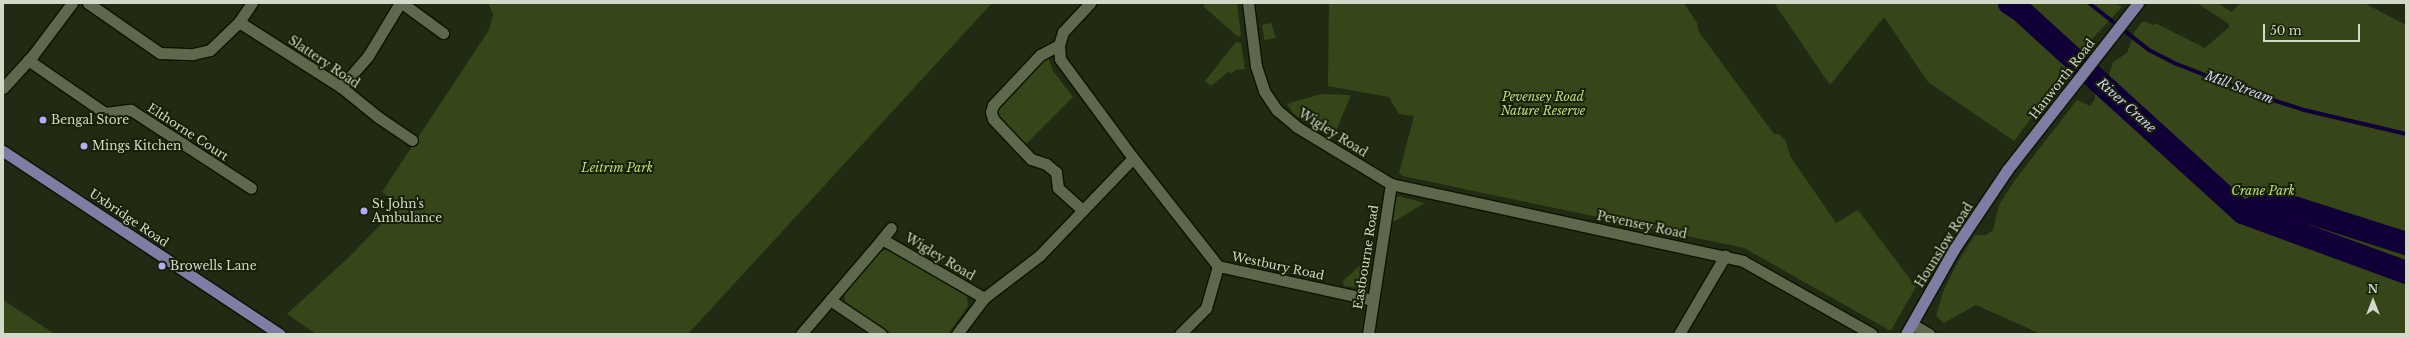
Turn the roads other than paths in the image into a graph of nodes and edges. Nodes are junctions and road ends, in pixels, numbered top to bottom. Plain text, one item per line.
1 (72, 3) edge
2 (88, 3) edge
3 (252, 3) edge
4 (401, 3) edge
5 (1090, 3) edge
6 (1248, 3) edge
7 (2138, 3) edge
8 (239, 22) junction
9 (443, 33) dead end
10 (1059, 45) junction
11 (28, 60) junction
12 (341, 86) junction
13 (3, 88) edge
14 (412, 140) dead end
15 (3, 151) edge
16 (1133, 158) junction
17 (2007, 170) joint
18 (1392, 184) junction
19 (251, 188) dead end
20 (1081, 209) junction
21 (891, 228) dead end
22 (882, 239) junction
23 (1724, 256) junction
24 (1218, 266) junction
25 (984, 298) junction
26 (830, 300) junction
27 (1372, 300) junction
28 (1912, 324) junction
29 (280, 334) edge
30 (801, 334) edge
31 (881, 334) edge
32 (957, 334) edge
33 (1180, 334) edge
34 (1368, 334) edge
35 (1679, 334) edge
36 (1872, 334) edge
37 (1906, 334) edge
38 (1929, 334) edge

1 - 11 street
2 - 8 street
3 - 8 street
4 - 9 street
4 - 12 street
5 - 10 street
6 - 18 street, Wigley Road
7 - 17 main road, Hanworth Road
8 - 12 street, Slattery Road
10 - 16 street
10 - 20 street
11 - 13 street
11 - 19 street, Elthorne Court
12 - 14 street, Slattery Road
15 - 29 main road, Uxbridge Road
16 - 20 street
16 - 24 street, Westbury Road
17 - 28 main road, Hounslow Road
18 - 23 street, Pevensey Road
18 - 27 street, Eastbourne Road
20 - 25 street
21 - 22 street, Wigley Road
22 - 25 street, Wigley Road
22 - 26 street, Wigley Road
23 - 35 street
23 - 36 street, Pevensey Road
24 - 27 street, Westbury Road
24 - 33 street
25 - 32 street
26 - 30 street, Wigley Road
26 - 31 street
27 - 34 street, Eastbourne Road
28 - 37 main road, Hounslow Road
28 - 38 street

